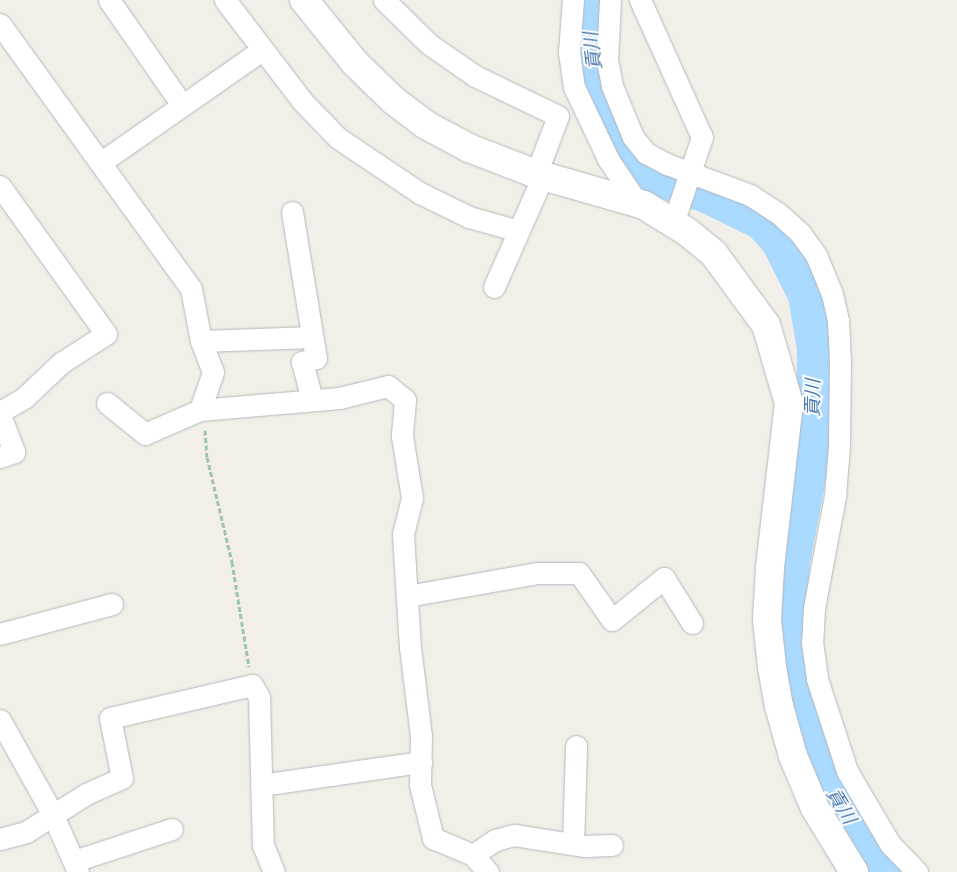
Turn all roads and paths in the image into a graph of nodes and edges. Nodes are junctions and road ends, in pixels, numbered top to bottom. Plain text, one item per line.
1 (109, 0) edge
2 (225, 0) edge
3 (304, 0) edge
4 (384, 0) edge
5 (573, 0) edge
6 (610, 0) edge
7 (640, 0) edge
8 (0, 24) edge
9 (262, 50) junction
10 (182, 105) junction
11 (100, 163) junction
12 (540, 175) junction
13 (691, 176) junction
14 (0, 186) edge
15 (638, 204) junction
16 (292, 212) dead end
17 (677, 215) junction
18 (518, 231) junction
19 (494, 287) dead end
20 (312, 337) junction
21 (201, 341) junction
22 (312, 400) junction
23 (107, 403) dead end
24 (200, 410) junction
25 (0, 414) edge
26 (0, 457) edge
27 (406, 596) junction
28 (112, 604) dead end
29 (692, 623) dead end
30 (0, 634) edge
31 (252, 685) junction
32 (0, 720) edge
33 (576, 746) dead end
34 (421, 762) junction
35 (261, 785) junction
36 (53, 815) junction
37 (172, 829) dead end
38 (0, 838) edge
39 (573, 844) junction
40 (612, 845) dead end
41 (472, 855) junction
42 (76, 866) edge
43 (274, 872) edge
44 (488, 872) edge
45 (854, 872) edge
46 (917, 872) edge

1 - 10 street
2 - 9 street
3 - 12 street
4 - 12 street
5 - 15 street
6 - 13 street
7 - 13 street
8 - 11 street
9 - 10 street
9 - 18 street
10 - 11 street
11 - 21 street
12 - 15 street
12 - 18 street
13 - 17 street
13 - 46 street
14 - 25 street
15 - 17 street
16 - 20 street
17 - 45 street
18 - 19 street
20 - 21 street
20 - 22 street
21 - 24 street
22 - 24 street
22 - 27 street
23 - 24 street
24 - 31 path
25 - 26 street
27 - 29 street
27 - 34 street
28 - 30 street
31 - 35 street
31 - 36 street
32 - 36 street
33 - 39 street
34 - 35 street
34 - 41 street
35 - 43 street
36 - 38 street
36 - 42 street
37 - 42 street
39 - 40 street
39 - 41 street
41 - 44 street

